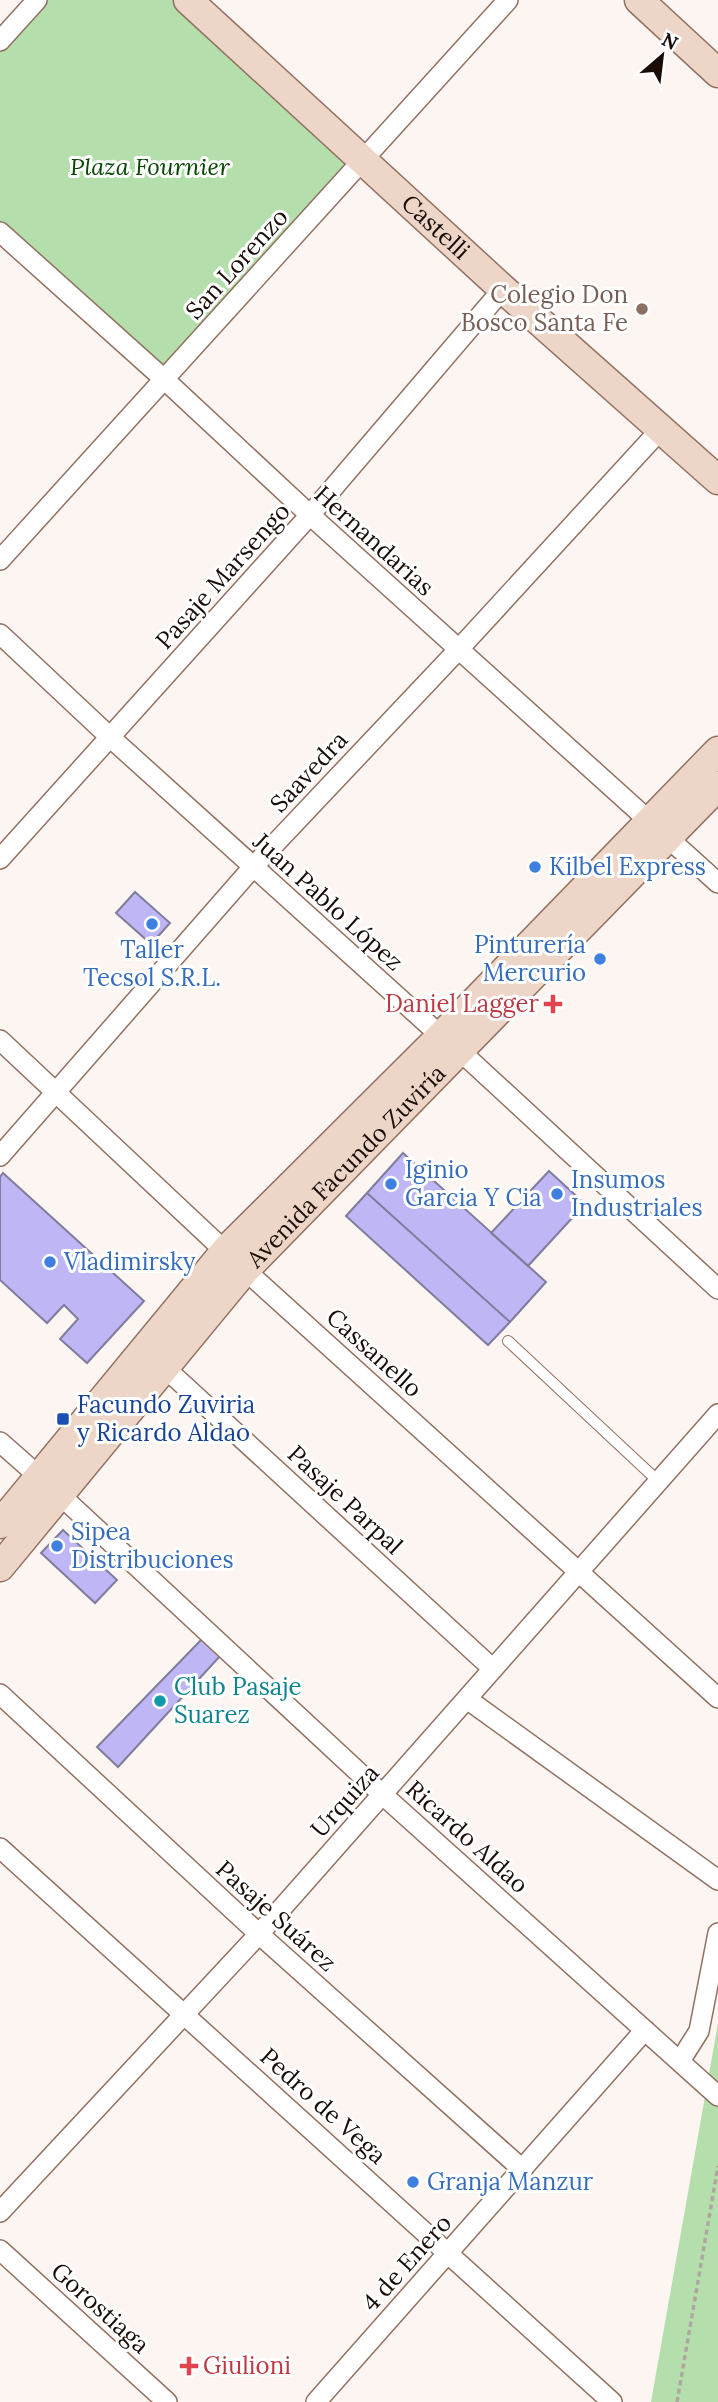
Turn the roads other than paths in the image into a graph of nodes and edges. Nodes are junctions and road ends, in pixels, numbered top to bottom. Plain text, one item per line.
1 (37, 0) edge
2 (188, 0) edge
3 (508, 0) edge
4 (639, 0) edge
5 (0, 41) edge
6 (718, 73) edge
7 (363, 161) junction
8 (0, 232) edge
9 (503, 289) junction
10 (165, 380) junction
11 (661, 429) junction
12 (718, 480) edge
13 (310, 515) junction
14 (0, 560) edge
15 (0, 634) edge
16 (458, 650) junction
17 (111, 738) junction
18 (718, 751) edge
19 (718, 786) edge
20 (659, 830) junction
21 (0, 859) edge
22 (253, 867) junction
23 (718, 883) edge
24 (0, 1040) edge
25 (450, 1043) junction
26 (57, 1093) junction
27 (0, 1156) edge
28 (236, 1260) junction
29 (718, 1289) edge
30 (508, 1341) dead end
31 (164, 1367) junction
32 (718, 1414) edge
33 (0, 1442) edge
34 (658, 1481) junction
35 (49, 1485) junction
36 (0, 1524) edge
37 (0, 1567) edge
38 (578, 1571) junction
39 (493, 1669) junction
40 (0, 1694) edge
41 (718, 1698) edge
42 (467, 1699) junction
43 (383, 1795) junction
44 (0, 1848) edge
45 (718, 1881) edge
46 (718, 1933) edge
47 (259, 1934) junction
48 (184, 2014) junction
49 (645, 2030) junction
50 (680, 2060) junction
51 (718, 2096) edge
52 (523, 2170) junction
53 (0, 2212) edge
54 (0, 2250) edge
55 (448, 2252) junction
56 (167, 2402) edge
57 (316, 2402) edge
58 (612, 2402) edge

1 - 5 street
2 - 7 main road, Castelli
3 - 7 street, San Lorenzo
4 - 6 main road
7 - 9 main road, Castelli
7 - 10 street, San Lorenzo
8 - 10 street, Hernandarias
9 - 11 main road, Castelli
9 - 13 street, Pasaje Marsengo
10 - 13 street, Hernandarias
10 - 14 street, San Lorenzo
11 - 12 main road, Castelli
11 - 16 street, Saavedra
13 - 16 street, Hernandarias
13 - 17 street, Pasaje Marsengo
15 - 17 street, Juan Pablo López
16 - 20 street, Hernandarias
16 - 22 street, Saavedra
17 - 21 street, Pasaje Marsengo
17 - 22 street, Juan Pablo López
18 - 20 main road, Avenida Facundo Zuviría
19 - 20 main road, Avenida Facundo Zuviría
20 - 23 street, Hernandarias
20 - 25 main road, Avenida Facundo Zuviría
22 - 25 street, Juan Pablo López
22 - 26 street, Saavedra
24 - 26 street, Cassanello
25 - 28 main road, Avenida Facundo Zuviría
25 - 29 street, Juan Pablo López
26 - 27 street, Saavedra
26 - 28 street, Cassanello
28 - 31 main road, Avenida Facundo Zuviría
28 - 35 main road, Avenida Facundo Zuviría
28 - 38 street, Cassanello
30 - 34 lane
31 - 35 main road, Avenida Facundo Zuviría
31 - 39 street, Pasaje Parpal
32 - 34 street, Urquiza
33 - 35 street, Ricardo Aldao
34 - 38 street, Urquiza
35 - 36 main road, Avenida Facundo Zuviría
35 - 37 main road, Avenida Facundo Zuviría
35 - 43 street, Ricardo Aldao
38 - 39 street, Urquiza
38 - 41 street, Cassanello
39 - 42 street, Urquiza
40 - 47 street, Pasaje Suárez
42 - 43 street, Urquiza
42 - 45 street
43 - 47 street, Urquiza
43 - 49 street, Ricardo Aldao
44 - 48 street, Pedro de Vega
46 - 50 street
47 - 48 street, Urquiza
47 - 52 street, Pasaje Suárez
48 - 53 street, Urquiza
48 - 55 street, Pedro de Vega
49 - 50 street, Ricardo Aldao
49 - 52 street, 4 de Enero
50 - 51 street, Ricardo Aldao
52 - 55 street, 4 de Enero
54 - 56 street, Gorostiaga
55 - 57 street, 4 de Enero
55 - 58 street, Pedro de Vega

